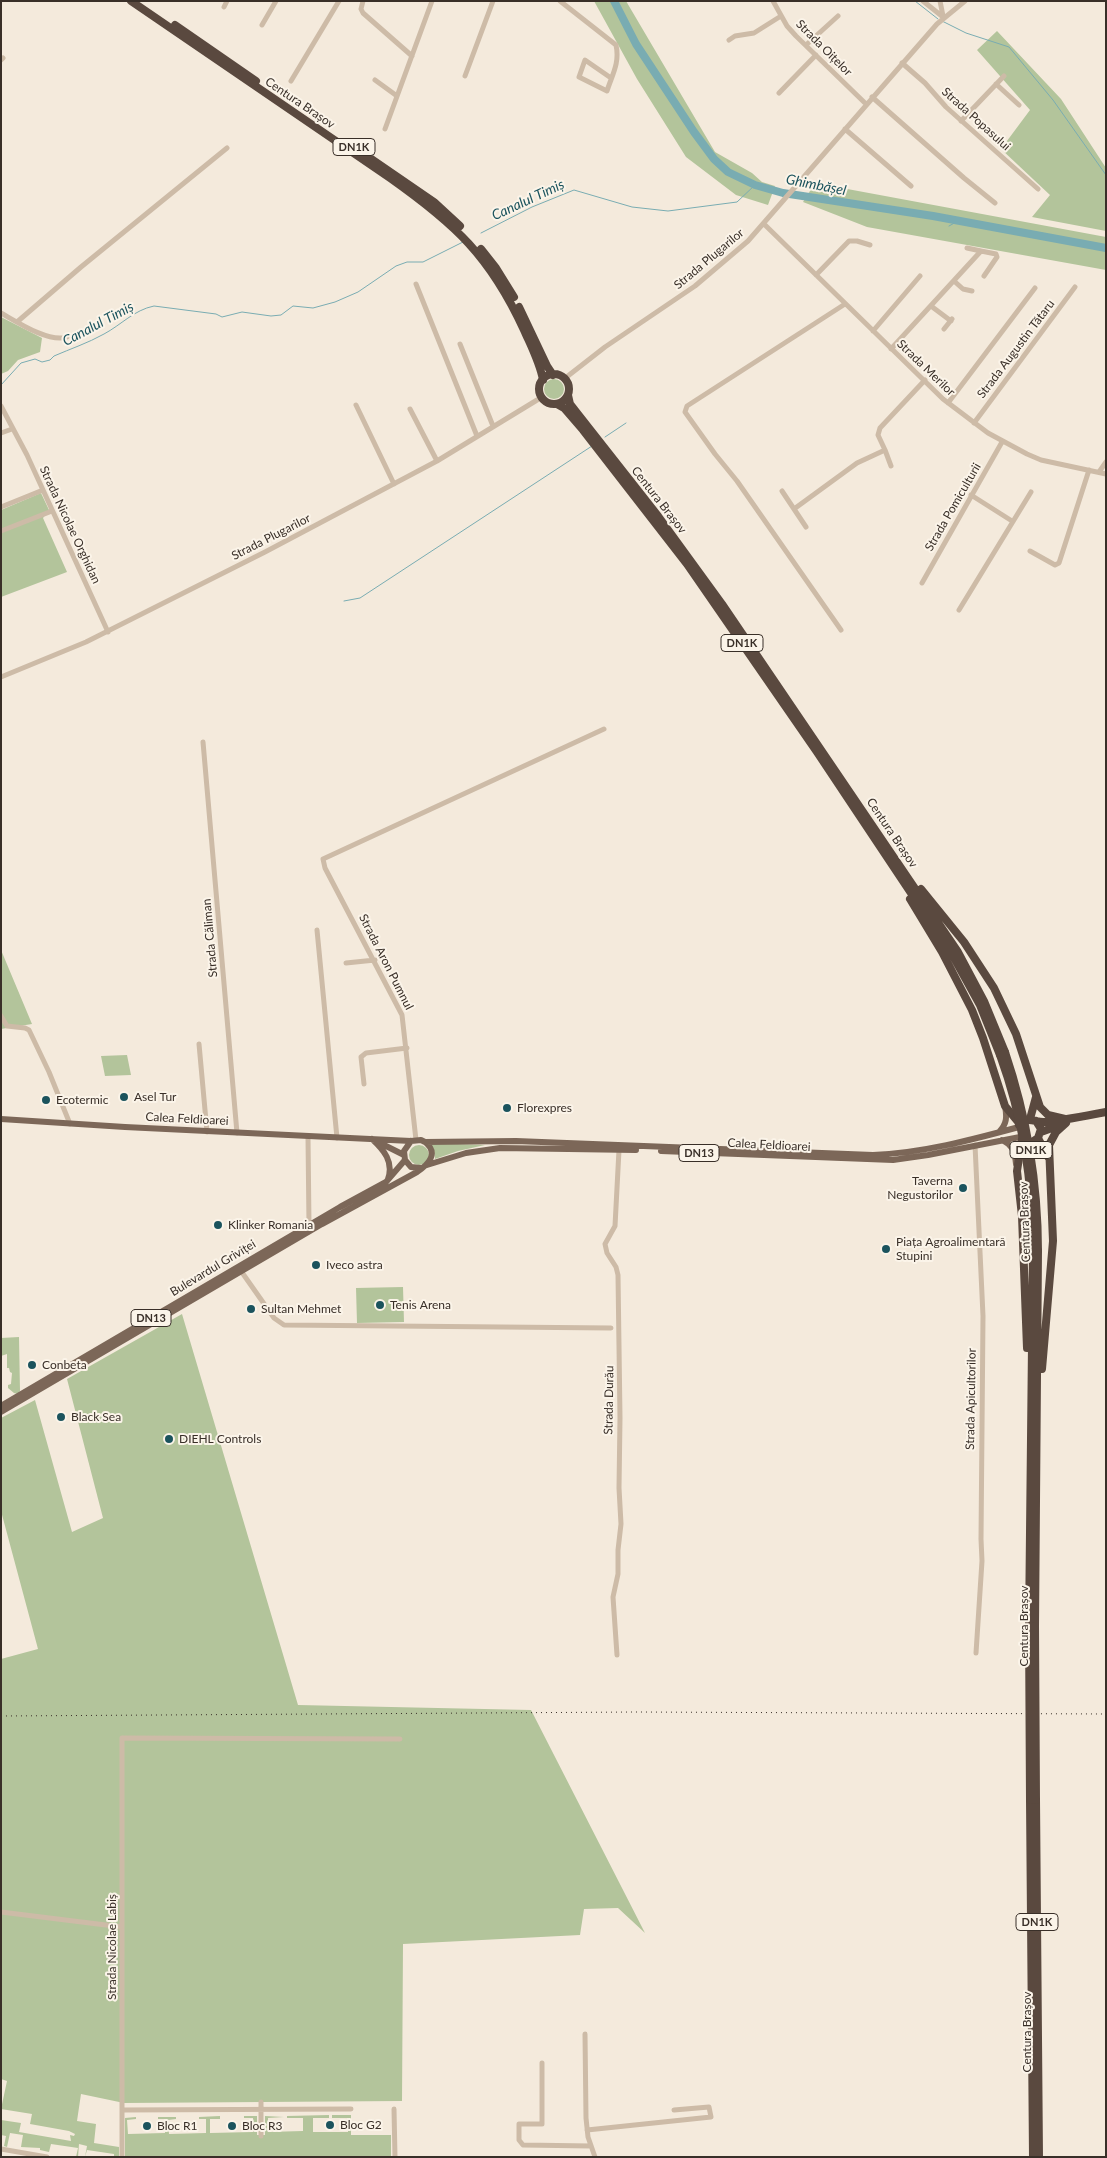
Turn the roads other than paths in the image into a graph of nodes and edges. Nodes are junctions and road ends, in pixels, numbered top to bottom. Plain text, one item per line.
1 (132, 1) edge
2 (140, 1) edge
3 (276, 1) edge
4 (340, 1) edge
5 (363, 1) edge
6 (432, 1) edge
7 (493, 1) edge
8 (560, 1) edge
9 (773, 1) edge
10 (923, 1) edge
11 (940, 1) edge
12 (965, 1) edge
13 (781, 16) junction
14 (838, 16) dead end
15 (943, 18) junction
16 (262, 25) dead end
17 (729, 40) dead end
18 (806, 45) junction
19 (816, 55) junction
20 (412, 56) junction
21 (902, 63) junction
22 (465, 76) dead end
23 (1004, 76) dead end
24 (611, 78) junction
25 (375, 80) dead end
26 (291, 81) dead end
27 (996, 84) junction
28 (779, 94) dead end
29 (397, 96) junction
30 (872, 97) junction
31 (866, 104) junction
32 (1019, 105) dead end
33 (961, 121) junction
34 (845, 128) junction
35 (385, 129) dead end
36 (227, 148) dead end
37 (911, 186) dead end
38 (1038, 189) dead end
39 (995, 203) dead end
40 (764, 224) junction
41 (870, 245) dead end
42 (967, 248) dead end
43 (981, 251) junction
44 (816, 275) junction
45 (920, 276) dead end
46 (984, 276) dead end
47 (954, 281) junction
48 (416, 284) dead end
49 (1075, 287) dead end
50 (1035, 288) dead end
51 (972, 291) dead end
52 (845, 304) junction
53 (931, 306) junction
54 (1, 313) edge
55 (17, 322) junction
56 (944, 329) dead end
57 (872, 331) junction
58 (67, 337) dead end
59 (460, 344) dead end
60 (891, 349) junction
61 (553, 375) junction
62 (564, 379) junction
63 (543, 380) junction
64 (925, 380) junction
65 (568, 395) junction
66 (542, 397) junction
67 (948, 403) junction
68 (557, 404) junction
69 (356, 405) dead end
70 (1, 406) edge
71 (410, 409) dead end
72 (974, 423) junction
73 (493, 426) junction
74 (12, 429) junction
75 (1, 433) edge
76 (477, 436) junction
77 (1002, 442) junction
78 (885, 450) junction
79 (437, 461) junction
80 (1106, 462) edge
81 (891, 466) dead end
82 (1089, 470) junction
83 (1099, 472) junction
84 (1106, 474) edge
85 (394, 484) junction
86 (43, 490) junction
87 (782, 491) dead end
88 (1031, 492) dead end
89 (971, 495) junction
90 (1, 507) edge
91 (794, 509) junction
92 (52, 511) junction
93 (1012, 521) junction
94 (806, 527) dead end
95 (1, 531) edge
96 (1030, 551) dead end
97 (922, 583) dead end
98 (959, 610) dead end
99 (841, 630) dead end
100 (108, 632) junction
101 (1, 677) edge
102 (604, 729) dead end
103 (203, 742) dead end
104 (885, 848) junction
105 (317, 930) dead end
106 (375, 960) junction
107 (346, 963) dead end
108 (1, 1016) edge
109 (199, 1044) dead end
110 (407, 1048) junction
111 (364, 1084) dead end
112 (1036, 1097) junction
113 (1005, 1106) junction
114 (1106, 1112) edge
115 (2, 1119) edge
116 (1033, 1120) junction
117 (1066, 1121) junction
118 (70, 1124) junction
119 (1019, 1126) junction
120 (207, 1132) junction
121 (237, 1133) junction
122 (998, 1133) junction
123 (1040, 1135) junction
124 (308, 1137) junction
125 (337, 1138) junction
126 (1021, 1138) junction
127 (372, 1139) junction
128 (1001, 1140) junction
129 (413, 1141) junction
130 (425, 1142) junction
131 (975, 1145) junction
132 (619, 1150) junction
133 (404, 1158) junction
134 (1049, 1159) junction
135 (426, 1166) junction
136 (1017, 1171) junction
137 (386, 1182) junction
138 (309, 1225) junction
139 (241, 1271) junction
140 (611, 1328) dead end
141 (1035, 1388) junction
142 (1, 1406) edge
143 (1, 1412) edge
144 (976, 1653) dead end
145 (618, 1655) dead end
146 (400, 1739) dead end
147 (1033, 1800) junction
148 (1, 1912) edge
149 (122, 1927) junction
150 (585, 2034) dead end
151 (542, 2063) dead end
152 (261, 2102) dead end
153 (351, 2109) dead end
154 (394, 2109) dead end
155 (122, 2110) junction
156 (261, 2110) junction
157 (674, 2110) dead end
158 (588, 2130) junction
159 (261, 2136) dead end
160 (590, 2146) junction
161 (1, 2149) edge
162 (21, 2155) edge
163 (46, 2157) edge
164 (122, 2157) edge
165 (395, 2157) edge
166 (595, 2157) edge
167 (1033, 2157) edge
168 (1039, 2157) edge

1 - 63 highway, Centura Brașov / DN1K
2 - 61 highway, Centura Brașov / DN1K
3 - 16 street
4 - 26 street
5 - 20 street
6 - 20 street
7 - 22 street
8 - 24 street
9 - 13 street, Strada Oițelor
10 - 15 street
11 - 15 street
12 - 15 street, Strada Plugarilor
13 - 17 street
13 - 18 street, Strada Oițelor
14 - 18 street
15 - 21 street, Strada Plugarilor
18 - 19 street, Strada Oițelor
19 - 28 street
19 - 31 street, Strada Oițelor
20 - 29 street
21 - 30 street, Strada Plugarilor
21 - 33 street, Strada Popasului
23 - 27 street
24 - 24 street
25 - 29 street
27 - 32 street
27 - 33 street
29 - 35 street
30 - 31 street, Strada Plugarilor
30 - 39 street
31 - 34 street, Strada Plugarilor
33 - 38 street, Strada Popasului
34 - 37 street
34 - 40 street, Strada Plugarilor
36 - 55 street
40 - 44 street, Strada Merilor
40 - 62 street, Strada Plugarilor
41 - 44 street
42 - 43 street
43 - 46 street
43 - 47 street
44 - 52 street, Strada Merilor
45 - 57 street
47 - 51 street
47 - 53 street
48 - 76 street
49 - 72 street, Strada Augustin Tătaru
50 - 67 street
52 - 57 street, Strada Merilor
52 - 99 street
53 - 56 street
53 - 60 street
54 - 55 street
55 - 58 street
57 - 60 street, Strada Merilor
59 - 73 street
60 - 64 street, Strada Merilor
61 - 62 highway
61 - 63 highway
62 - 65 highway, Centura Brașov / DN1K
63 - 66 highway, Centura Brașov / DN1K
64 - 67 street, Strada Merilor
64 - 78 street
65 - 68 highway
65 - 104 highway, Centura Brașov / DN1K
66 - 68 highway, Centura Brașov / DN1K
66 - 73 street, Strada Plugarilor
67 - 72 street, Strada Merilor
68 - 104 highway, Centura Brașov / DN1K
69 - 85 street
70 - 74 street, Strada Nicolae Orghidan
71 - 79 street
72 - 77 street, Strada Merilor
73 - 76 street, Strada Plugarilor
74 - 75 street
74 - 86 street, Strada Nicolae Orghidan
76 - 79 street, Strada Plugarilor
77 - 82 street, Strada Merilor
77 - 89 street, Strada Pomiculturii
78 - 81 street
78 - 91 street
79 - 85 street, Strada Plugarilor
80 - 83 street
82 - 83 street, Strada Merilor
82 - 96 street
83 - 84 street, Strada Merilor
85 - 100 street, Strada Plugarilor
86 - 90 street
86 - 92 street, Strada Nicolae Orghidan
87 - 91 street
88 - 93 street
89 - 93 street
89 - 97 street, Strada Pomiculturii
91 - 94 street
92 - 95 street
92 - 100 street, Strada Nicolae Orghidan
93 - 98 street
100 - 101 street, Strada Plugarilor
102 - 106 street, Strada Aron Pumnul
103 - 121 street, Strada Căliman
104 - 112 highway
104 - 113 highway
104 - 141 highway, Centura Brașov / DN1K, bridge
105 - 125 street
106 - 107 street
106 - 110 street, Strada Aron Pumnul
108 - 118 street
109 - 120 street
110 - 111 street
110 - 129 street, Strada Aron Pumnul
112 - 116 highway
112 - 117 highway
113 - 119 highway
113 - 122 main road
114 - 117 highway, DN13
115 - 118 main road, Calea Feldioarei
116 - 117 highway, DN13
116 - 119 highway, DN13
116 - 123 highway
117 - 123 highway, DN13
117 - 134 highway
118 - 120 main road, Calea Feldioarei
119 - 122 main road, Calea Feldioarei / DN13
119 - 126 highway
120 - 121 main road, Calea Feldioarei
121 - 124 main road, Calea Feldioarei
122 - 130 main road, Calea Feldioarei / DN13
123 - 126 highway, DN13
123 - 134 highway
124 - 125 main road, Calea Feldioarei
124 - 138 street
125 - 127 main road, Calea Feldioarei
126 - 128 main road, Calea Feldioarei / DN13
126 - 136 highway
127 - 129 main road, Calea Feldioarei
127 - 133 main road, Calea Feldioarei
127 - 137 main road
128 - 131 main road, Calea Feldioarei / DN13
128 - 136 main road
129 - 130 main road, Calea Feldioarei / DN13
129 - 133 main road, DN13
130 - 135 main road
131 - 132 main road, Calea Feldioarei / DN13
131 - 144 street, Strada Apicultorilor
132 - 135 main road, Calea Feldioarei / DN13
132 - 145 street, Strada Durău
133 - 135 main road, Calea Feldioarei
133 - 137 main road, Bulevardul Griviței / DN13
134 - 141 highway, DN1K
135 - 139 main road, Bulevardul Griviței / DN13
136 - 141 highway
137 - 138 main road, Bulevardul Griviței / DN13
138 - 142 main road, Bulevardul Griviței / DN13
139 - 140 street, Bulevardul Griviței
139 - 143 main road, Bulevardul Griviței
141 - 147 highway, Centura Brașov / DN1K, bridge
146 - 149 street, Strada Nicolae Labiș
147 - 167 highway, Centura Brașov / DN1K
147 - 168 highway, Centura Brașov / DN1K
148 - 149 street
149 - 155 street, Strada Nicolae Labiș
150 - 158 street
151 - 160 street
152 - 156 street
153 - 156 street
154 - 165 street
155 - 156 street
155 - 164 street, Strada Nicolae Labiș
156 - 159 street
157 - 158 street
158 - 160 street
160 - 166 street
161 - 162 street
162 - 163 street

